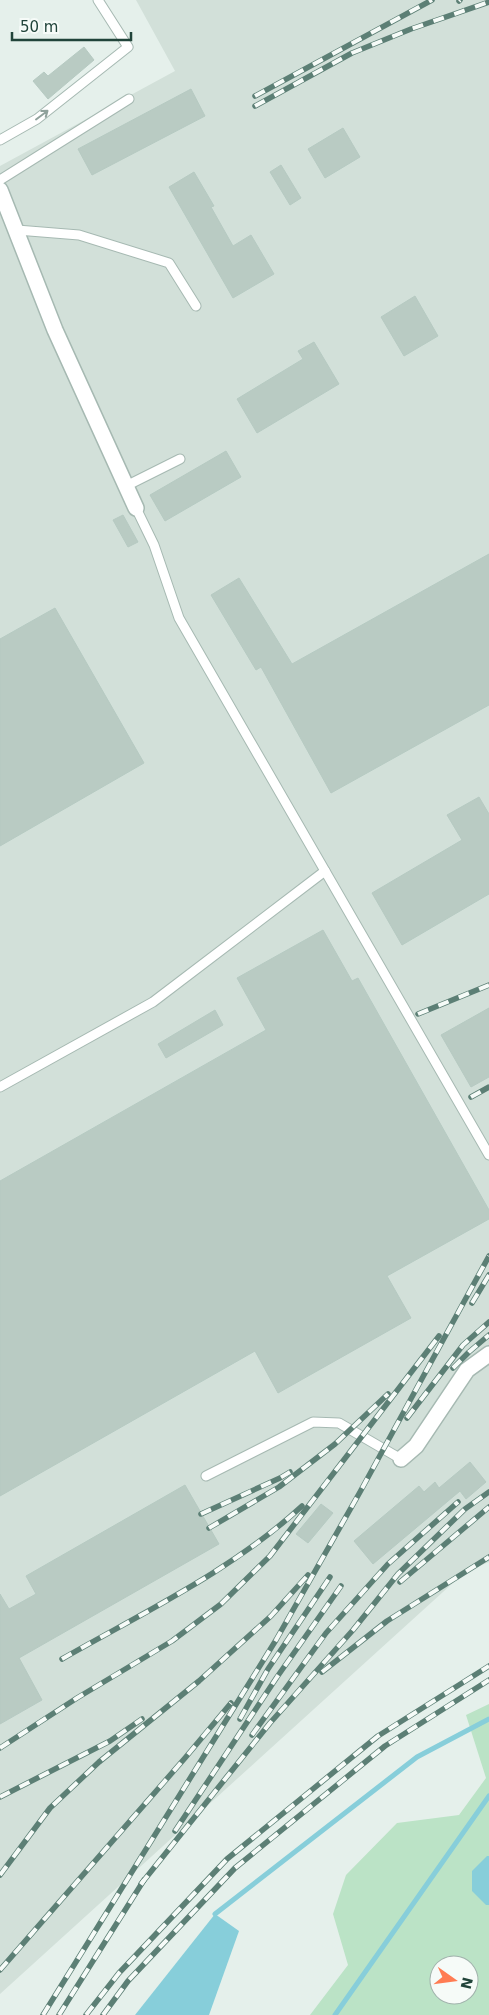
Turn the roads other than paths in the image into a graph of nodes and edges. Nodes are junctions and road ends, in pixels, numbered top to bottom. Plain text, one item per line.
1 (98, 0) edge
2 (129, 99) dead end
3 (0, 140) edge
4 (0, 180) edge
5 (0, 190) edge
6 (17, 230) junction
7 (196, 306) dead end
8 (180, 459) dead end
9 (126, 486) junction
10 (136, 508) joint
11 (325, 871) junction
12 (0, 1087) edge
13 (489, 1155) edge
14 (489, 1354) edge
15 (401, 1459) joint
16 (206, 1476) dead end

3 -> 1 lane
2 - 4 lane
5 - 6 street
6 - 7 lane
6 - 9 street
8 - 9 lane
9 - 10 street
10 - 11 lane
11 - 12 lane
11 - 13 lane
14 - 15 street
15 - 16 lane

